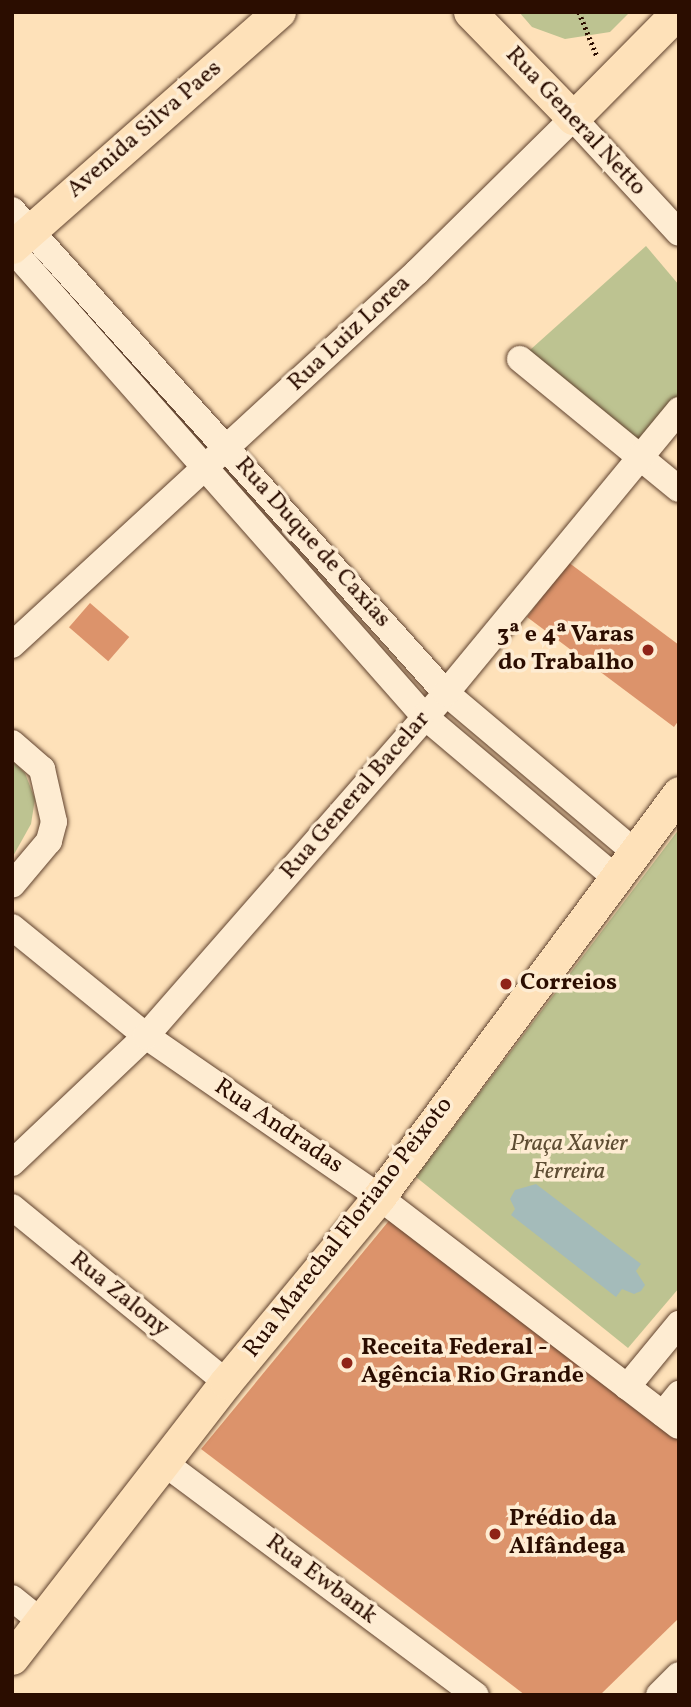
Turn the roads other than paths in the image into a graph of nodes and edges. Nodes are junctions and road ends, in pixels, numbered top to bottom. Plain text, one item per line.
1 (279, 12) edge
2 (470, 12) edge
3 (678, 12) edge
4 (573, 118) junction
5 (679, 233) edge
6 (17, 234) edge
7 (134, 344) junction
8 (520, 359) dead end
9 (111, 362) junction
10 (679, 410) edge
11 (226, 448) junction
12 (640, 459) junction
13 (204, 467) junction
14 (679, 489) edge
15 (303, 529) junction
16 (275, 548) junction
17 (378, 615) junction
18 (354, 636) junction
19 (12, 645) edge
20 (446, 693) junction
21 (425, 716) junction
22 (12, 743) edge
23 (535, 768) junction
24 (515, 792) junction
25 (679, 793) edge
26 (626, 865) junction
27 (12, 885) edge
28 (12, 927) edge
29 (146, 1037) junction
30 (12, 1163) edge
31 (379, 1196) junction
32 (12, 1207) edge
33 (679, 1324) edge
34 (226, 1382) junction
35 (627, 1387) junction
36 (674, 1412) edge
37 (167, 1465) junction
38 (12, 1598) edge
39 (42, 1622) junction
40 (12, 1658) edge
41 (679, 1675) edge
42 (476, 1695) edge
43 (659, 1695) edge

1 - 6 main road, Avenida Silva Paes
2 - 4 main road, Rua General Netto
3 - 4 main road, Rua Luiz Lorea
4 - 5 street, Rua General Netto
4 - 11 street, Rua Luiz Lorea
6 - 7 street, Rua Duque de Caxias
6 - 9 street, Rua Duque de Caxias
7 - 9 street
7 - 11 street, Rua Duque de Caxias
8 - 12 street
9 - 13 street, Rua Duque de Caxias
10 - 12 street, Rua General Bacelar
11 - 13 street, Rua Luiz Lorea
11 - 15 street, Rua Duque de Caxias
12 - 14 street
12 - 20 street, Rua General Bacelar
13 - 16 street, Rua Duque de Caxias
13 - 19 street, Rua Luiz Lorea
15 - 16 street
15 - 17 street, Rua Duque de Caxias
16 - 18 street, Rua Duque de Caxias
17 - 18 street
17 - 20 street, Rua Duque de Caxias
18 - 21 street, Rua Duque de Caxias
20 - 21 street, Rua General Bacelar
20 - 23 street, Rua Duque de Caxias
21 - 24 street, Rua Duque de Caxias
21 - 29 street, Rua General Bacelar
22 - 27 street
23 - 24 street
23 - 26 street, Rua Duque de Caxias
24 - 26 street, Rua Duque de Caxias
25 - 26 main road, Rua Marechal Floriano Peixoto
26 - 31 main road, Rua Marechal Floriano Peixoto
28 - 29 street, Rua Andradas
29 - 30 street, Rua General Bacelar
29 - 31 street, Rua Andradas
31 - 34 main road, Rua Marechal Floriano Peixoto
31 - 35 street, Rua Andradas
32 - 34 street, Rua Zalony
33 - 35 street
34 - 37 main road, Rua Marechal Floriano Peixoto
35 - 36 street, Rua Andradas
37 - 39 main road, Rua Marechal Floriano Peixoto
37 - 42 street, Rua Ewbank
38 - 39 street
39 - 40 main road, Rua Marechal Floriano Peixoto
41 - 43 street

